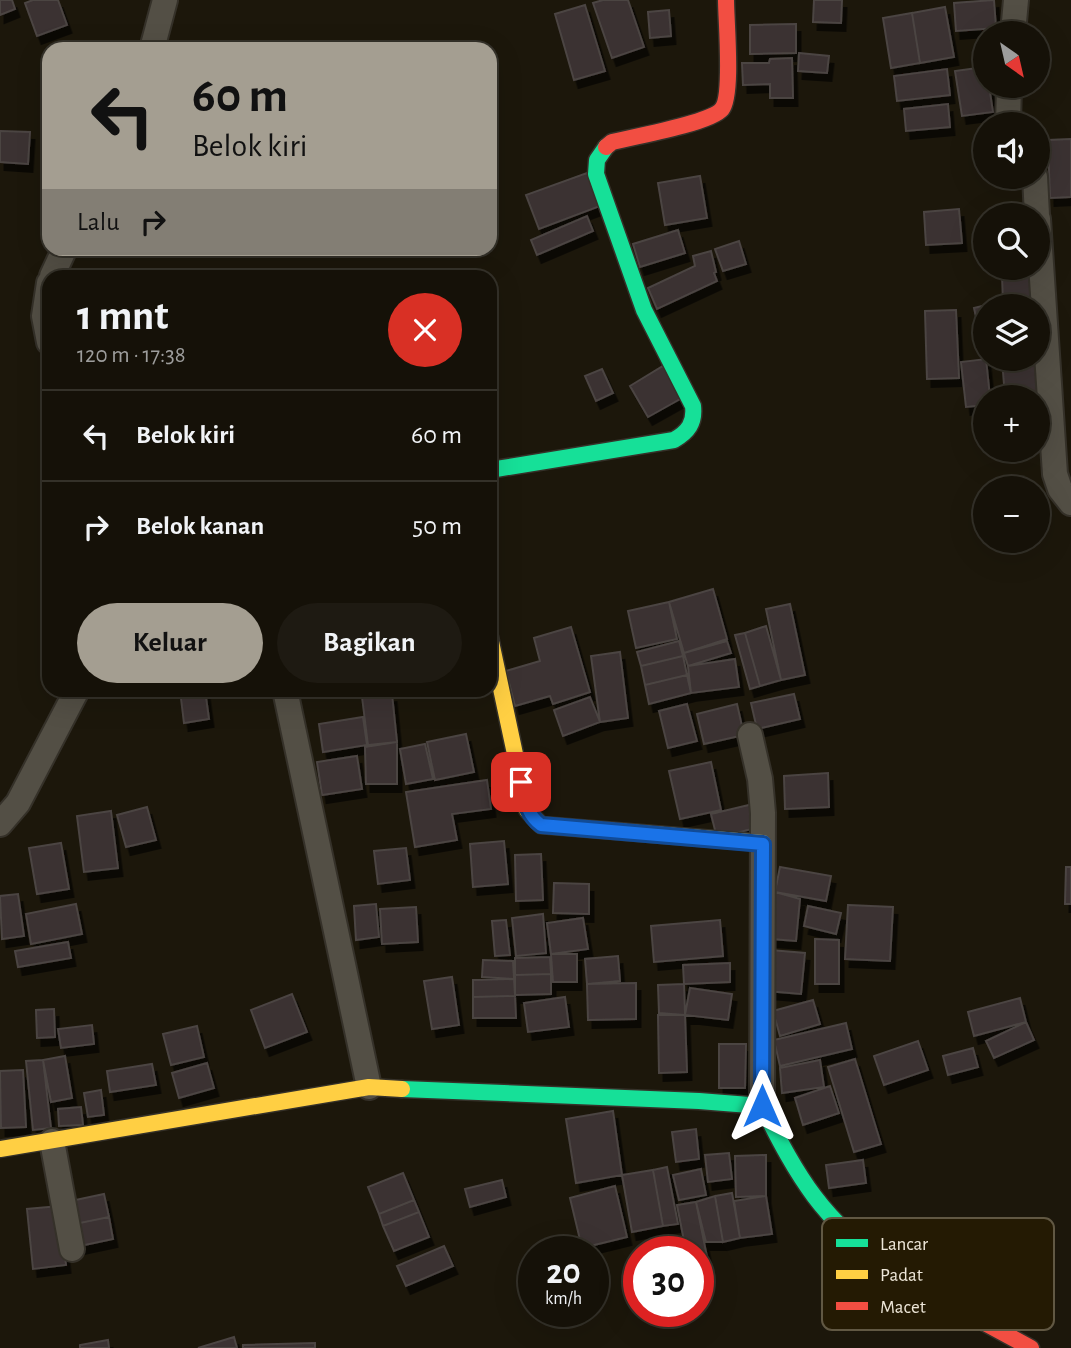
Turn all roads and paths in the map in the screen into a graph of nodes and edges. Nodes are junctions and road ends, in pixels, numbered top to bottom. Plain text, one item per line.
1 (165, 0) edge
2 (726, 0) edge
3 (1016, 0) edge
4 (1014, 21) edge
5 (154, 42) edge
6 (1042, 280) edge
7 (497, 469) edge
8 (1071, 503) edge
9 (497, 670) edge
10 (73, 697) edge
11 (286, 697) edge
12 (750, 735) dead end
13 (0, 824) edge
14 (763, 844) junction
15 (369, 1087) junction
16 (762, 1106) junction
17 (52, 1141) junction
18 (0, 1149) edge
19 (832, 1218) edge
20 (72, 1250) dead end
21 (999, 1330) edge
22 (1031, 1348) edge

1 - 5 street
2 - 7 street
3 - 4 street
6 - 8 street
9 - 14 street
10 - 13 street
11 - 15 street
12 - 14 street
14 - 16 street
15 - 16 street
15 - 17 street
16 - 19 street
17 - 18 street
17 - 20 street
21 - 22 street

